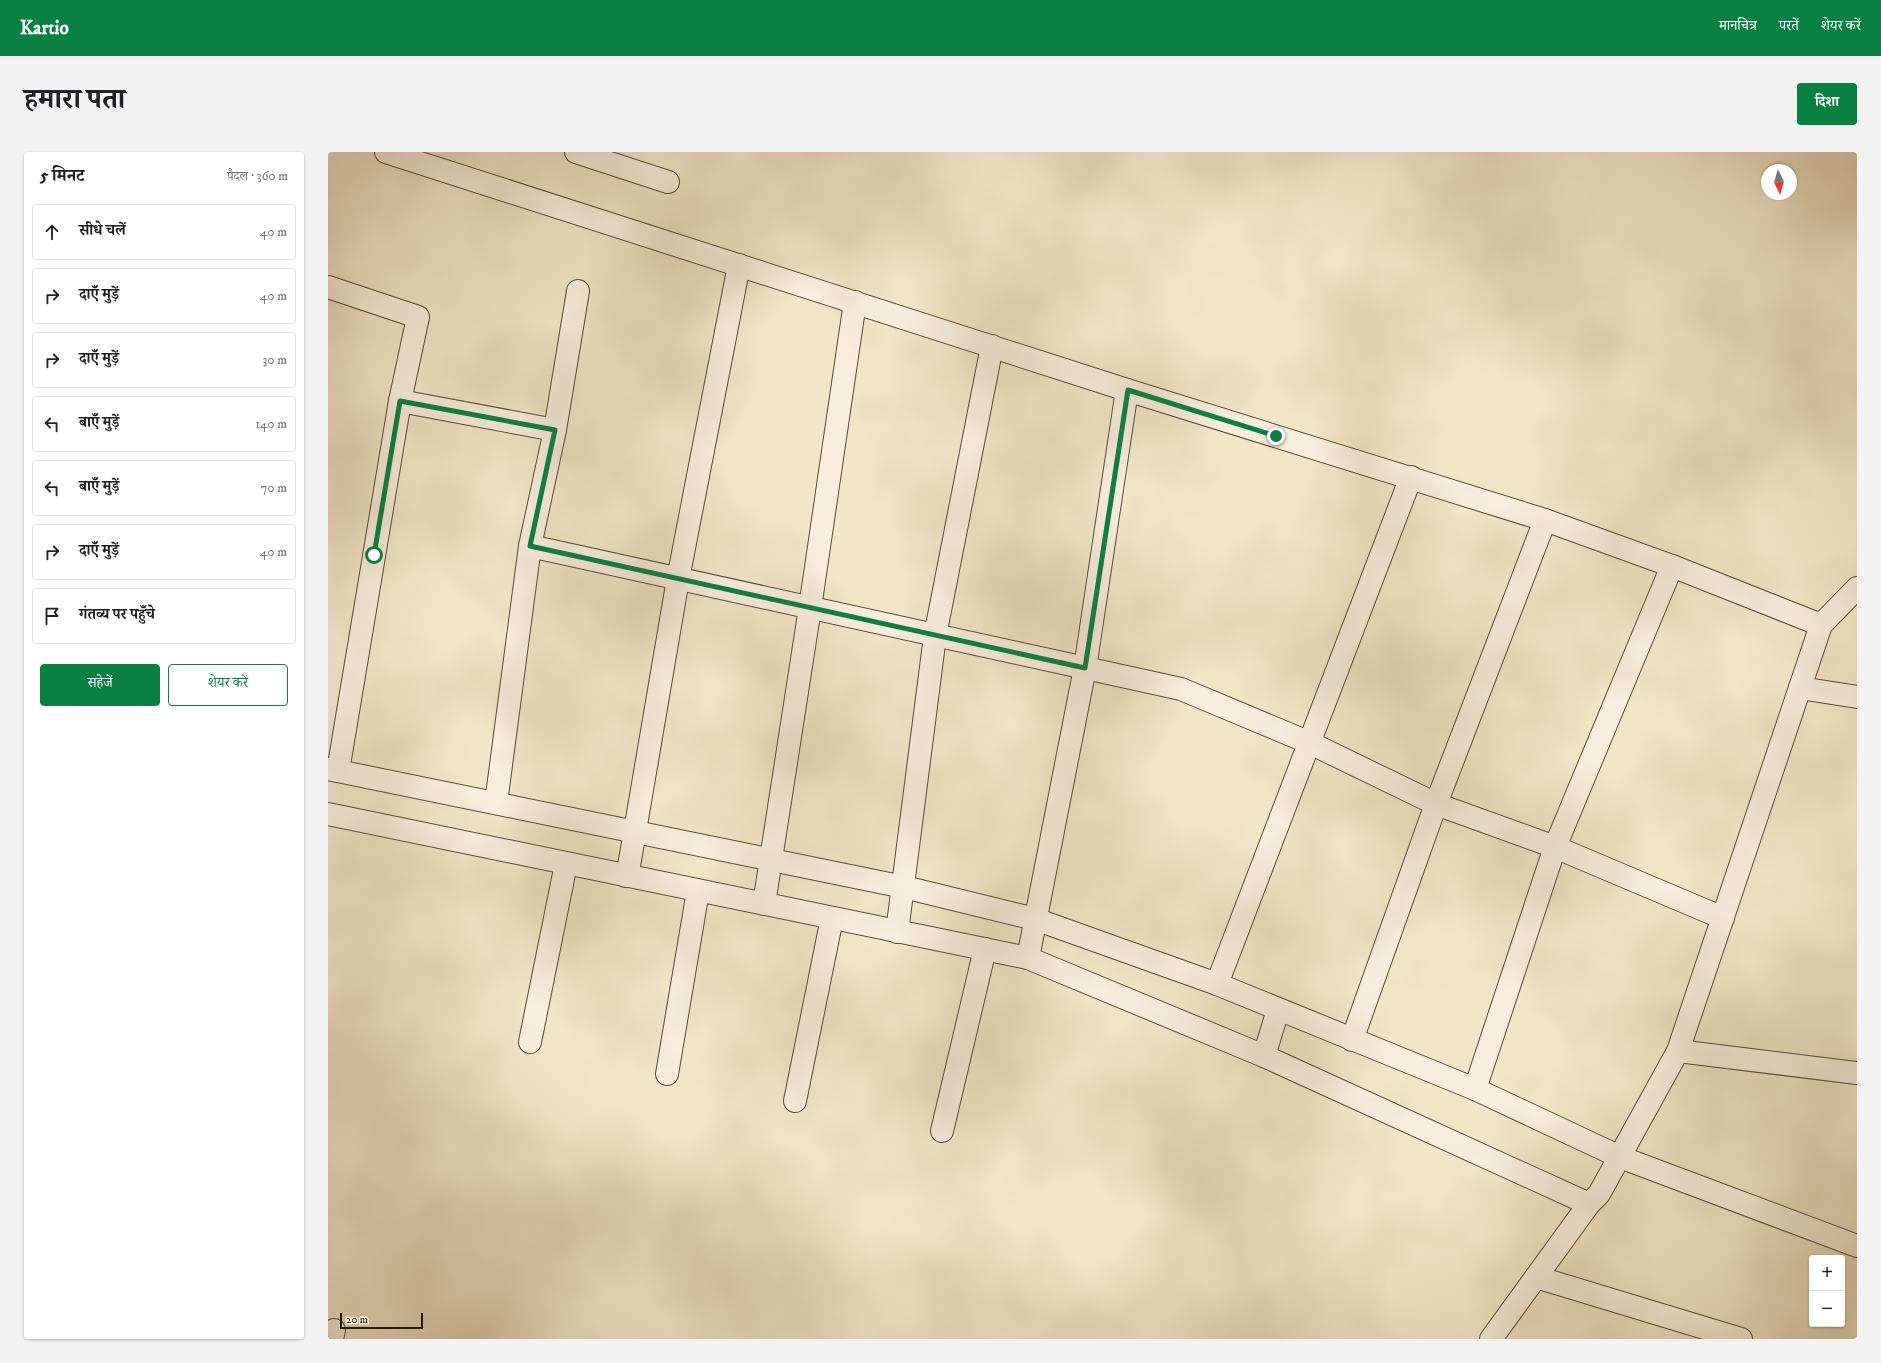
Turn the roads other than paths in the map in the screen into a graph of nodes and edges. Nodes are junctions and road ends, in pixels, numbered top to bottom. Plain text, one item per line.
1 (386, 152) edge
2 (576, 152) edge
3 (668, 182) dead end
4 (739, 266) junction
5 (328, 287) edge
6 (578, 291) dead end
7 (855, 302) junction
8 (992, 346) junction
9 (1128, 390) junction
10 (400, 401) junction
11 (555, 430) junction
12 (1411, 477) junction
13 (1545, 520) junction
14 (530, 546) junction
15 (1672, 566) junction
16 (678, 579) junction
17 (1857, 588) edge
18 (810, 608) junction
19 (1821, 625) junction
20 (935, 636) junction
21 (1085, 668) junction
22 (1800, 688) junction
23 (1857, 697) edge
24 (1310, 743) junction
25 (333, 770) edge
26 (496, 803) junction
27 (1436, 804) junction
28 (328, 814) edge
29 (1555, 847) junction
30 (630, 855) junction
31 (566, 864) junction
32 (768, 883) junction
33 (698, 891) junction
34 (900, 910) junction
35 (832, 918) junction
36 (1723, 918) junction
37 (1032, 938) junction
38 (985, 949) junction
39 (1217, 984) junction
40 (1271, 1034) junction
41 (1352, 1040) junction
42 (530, 1042) dead end
43 (1678, 1051) junction
44 (1857, 1073) edge
45 (667, 1074) dead end
46 (1475, 1089) junction
47 (795, 1101) dead end
48 (942, 1131) dead end
49 (1616, 1165) junction
50 (1594, 1199) junction
51 (1857, 1246) edge
52 (1536, 1276) junction
53 (1491, 1339) edge
54 (1741, 1339) edge

1 - 4 street
2 - 3 street
4 - 7 street
4 - 16 street
5 - 10 street
6 - 11 street
7 - 8 street
7 - 18 street
8 - 9 street
8 - 20 street
9 - 12 street
9 - 21 street
10 - 11 street
10 - 25 street
11 - 14 street
12 - 13 street
12 - 24 street
13 - 15 street
13 - 27 street
14 - 16 street
14 - 26 street
15 - 19 street
15 - 29 street
16 - 18 street
16 - 30 street
17 - 19 street
18 - 20 street
18 - 32 street
19 - 22 street
20 - 21 street
20 - 34 street
21 - 24 street
21 - 37 street
22 - 23 street
22 - 36 street
24 - 27 street
24 - 39 street
25 - 26 street
26 - 30 street
27 - 29 street
27 - 41 street
28 - 31 street
29 - 36 street
29 - 46 street
30 - 31 street
30 - 32 street
30 - 33 street
31 - 42 street
32 - 33 street
32 - 34 street
32 - 35 street
33 - 45 street
34 - 35 street
34 - 37 street
34 - 38 street
35 - 47 street
36 - 43 street
37 - 38 street
37 - 39 street
37 - 40 street
38 - 48 street
39 - 40 street
40 - 41 street
40 - 50 street
41 - 46 street
43 - 44 street
43 - 49 street
46 - 49 street
49 - 50 street
49 - 51 street
50 - 52 street
52 - 53 street
52 - 54 street

